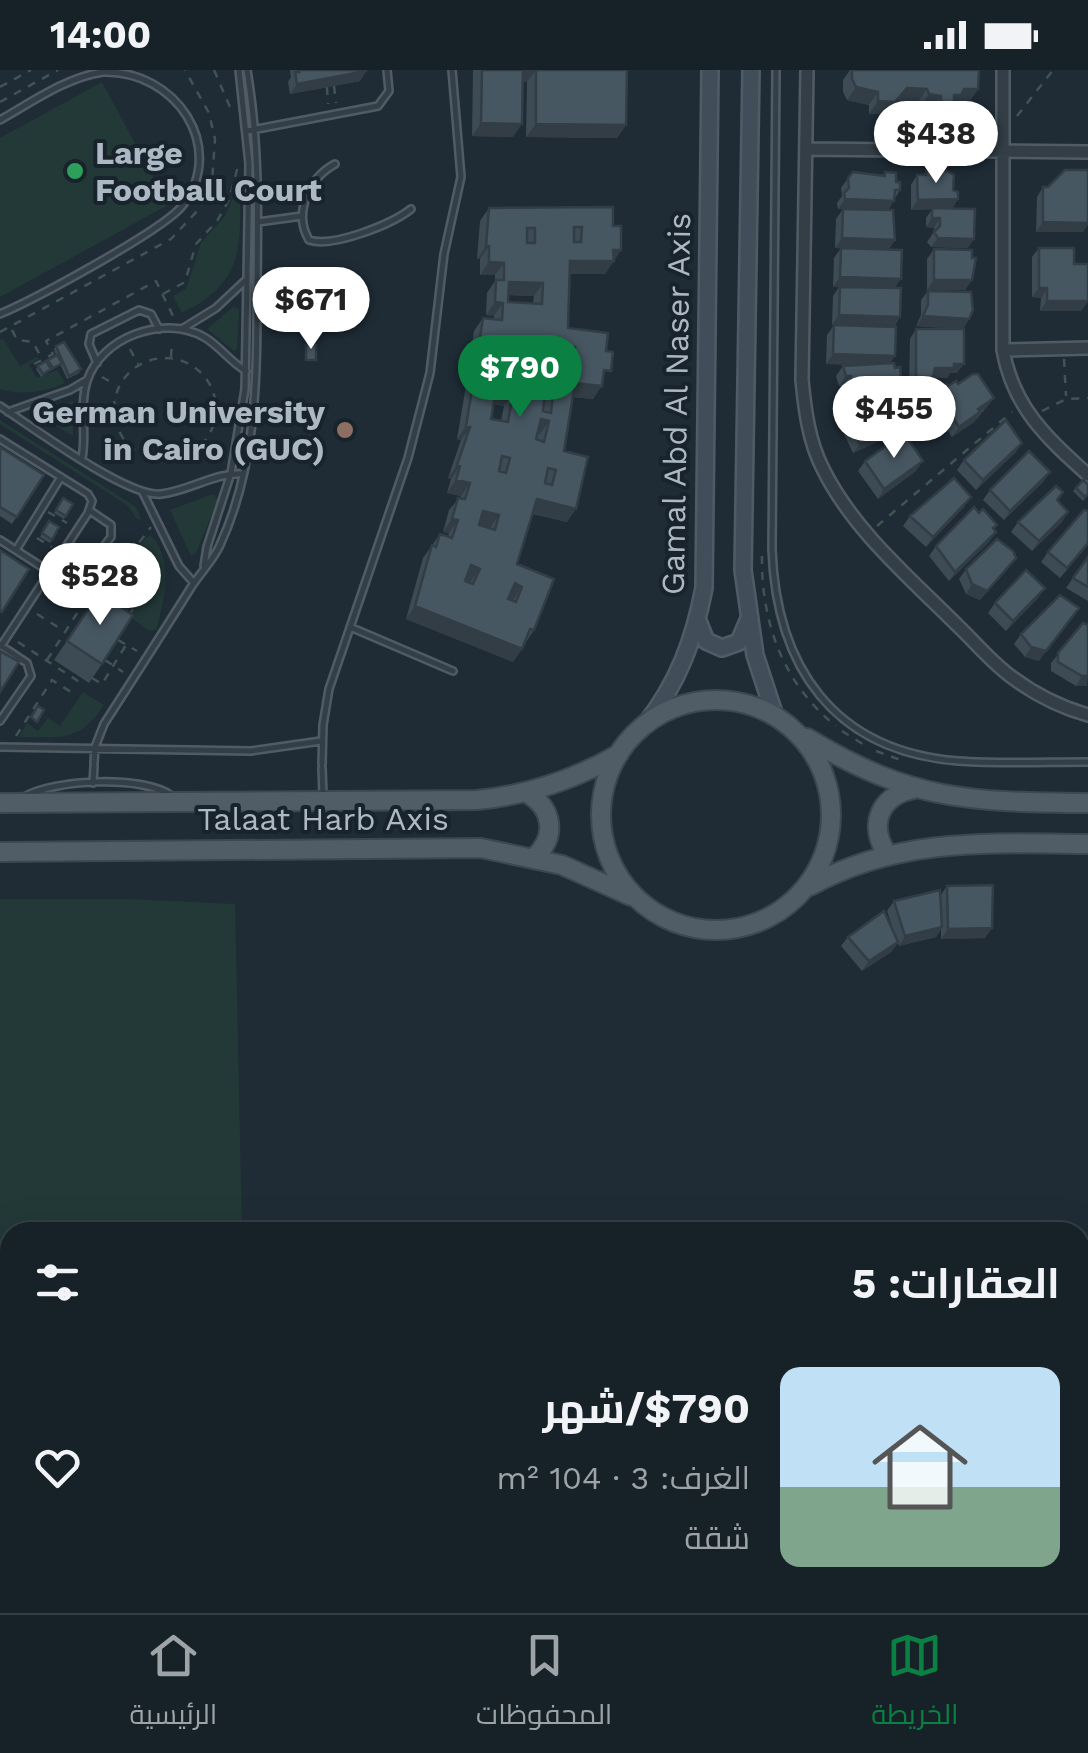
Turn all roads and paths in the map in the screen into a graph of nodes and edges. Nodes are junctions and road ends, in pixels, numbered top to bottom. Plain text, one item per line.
1 (31, 70) edge
2 (58, 70) edge
3 (185, 70) edge
4 (214, 70) edge
5 (238, 70) edge
6 (247, 70) edge
7 (387, 70) edge
8 (452, 70) edge
9 (710, 70) edge
10 (751, 70) edge
11 (776, 70) edge
12 (808, 70) edge
13 (1003, 70) edge
14 (1053, 70) edge
15 (334, 86) edge
16 (0, 87) edge
17 (326, 87) edge
18 (0, 102) edge
19 (333, 115) junction
20 (0, 120) edge
21 (236, 125) dead end
22 (256, 130) junction
23 (247, 131) junction
24 (1002, 133) junction
25 (806, 149) junction
26 (1002, 151) junction
27 (1088, 152) edge
28 (238, 163) dead end
29 (335, 164) dead end
30 (412, 209) dead end
31 (302, 216) junction
32 (258, 222) junction
33 (258, 277) junction
34 (248, 278) junction
35 (163, 294) dead end
36 (0, 314) edge
37 (10, 327) junction
38 (158, 328) junction
39 (182, 329) junction
40 (0, 332) edge
41 (124, 339) junction
42 (1063, 348) junction
43 (1088, 348) edge
44 (1003, 350) junction
45 (42, 360) edge
46 (97, 363) junction
47 (138, 365) junction
48 (92, 371) junction
49 (246, 371) junction
50 (256, 374) junction
51 (87, 380) junction
52 (119, 387) junction
53 (1088, 398) edge
54 (1066, 400) junction
55 (1021, 405) junction
56 (0, 406) edge
57 (8, 412) junction
58 (1030, 417) junction
59 (0, 439) edge
60 (82, 458) junction
61 (231, 474) junction
62 (243, 474) junction
63 (1088, 475) edge
64 (60, 477) junction
65 (143, 494) junction
66 (42, 508) junction
67 (89, 510) junction
68 (158, 518) junction
69 (77, 529) junction
70 (27, 532) junction
71 (868, 534) junction
72 (0, 540) edge
73 (762, 544) dead end
74 (16, 550) junction
75 (63, 550) junction
76 (123, 553) dead end
77 (128, 557) junction
78 (94, 562) junction
79 (204, 567) junction
80 (120, 568) junction
81 (48, 575) junction
82 (194, 583) junction
83 (98, 597) junction
84 (84, 602) junction
85 (96, 610) edge
86 (698, 617) junction
87 (45, 619) dead end
88 (748, 619) junction
89 (350, 628) junction
90 (65, 632) junction
91 (8, 636) junction
92 (116, 638) edge
93 (126, 644) junction
94 (1, 646) edge
95 (147, 657) junction
96 (104, 659) edge
97 (46, 660) junction
98 (113, 666) junction
99 (453, 671) dead end
100 (92, 678) edge
101 (133, 678) junction
102 (81, 684) dead end
103 (71, 692) dead end
104 (1088, 715) edge
105 (774, 716) junction
106 (0, 721) edge
107 (644, 725) junction
108 (792, 728) junction
109 (16, 734) dead end
110 (322, 740) junction
111 (0, 747) edge
112 (95, 747) junction
113 (619, 753) junction
114 (1088, 762) edge
115 (915, 764) dead end
116 (94, 784) junction
117 (914, 789) junction
118 (527, 793) junction
119 (323, 801) junction
120 (178, 802) junction
121 (8, 803) edge
122 (1088, 803) edge
123 (1088, 844) edge
124 (0, 852) edge
125 (886, 854) junction
126 (535, 857) junction
127 (805, 888) junction
128 (636, 898) junction

1 - 16 path
2 - 18 path
3 - 37 path
4 - 21 path
5 - 23 lane
6 - 22 lane
7 - 19 lane
8 - 89 lane
9 - 86 main road, Gamal Abd Al Naser Axis
10 - 88 main road
11 - 114 lane
12 - 25 street
13 - 24 street
14 - 24 path
15 - 19 path
17 - 19 path
19 - 22 lane
20 - 36 lane
22 - 23 lane
22 - 32 lane
23 - 34 lane
24 - 26 street
25 - 26 street
25 - 71 street
26 - 27 street
26 - 44 street
28 - 35 path
29 - 31 lane
30 - 31 lane
31 - 32 lane
32 - 33 lane
33 - 34 lane
33 - 50 lane
34 - 39 lane
34 - 49 lane
37 - 40 path
37 - 45 path
38 - 39 lane
38 - 41 lane
38 - 46 lane
39 - 49 lane
41 - 46 lane
41 - 47 path
42 - 43 street
42 - 44 street
42 - 54 path
44 - 55 street
46 - 48 lane
47 - 52 path
47 - 52 path
48 - 51 lane
48 - 52 path
49 - 50 lane
49 - 61 lane
50 - 62 lane
51 - 57 lane
51 - 60 lane
53 - 54 path
54 - 58 path
55 - 58 street
55 - 71 path
56 - 57 lane
57 - 60 lane
58 - 63 street
59 - 64 lane
60 - 65 lane
61 - 62 lane
61 - 65 lane
61 - 79 lane
62 - 79 lane
64 - 66 lane
64 - 67 lane
65 - 68 lane
66 - 69 path
66 - 70 lane
67 - 69 lane
67 - 78 lane
68 - 77 path
68 - 82 lane
69 - 75 lane
70 - 74 lane
70 - 75 path
71 - 104 street
72 - 74 lane
73 - 115 path
74 - 81 lane
75 - 78 lane
75 - 81 lane
76 - 77 path
77 - 80 path
78 - 83 path
79 - 82 lane
80 - 83 path
80 - 83 path
81 - 84 path
81 - 91 lane
82 - 95 lane
84 - 85 path
84 - 90 path
86 - 88 main road
86 - 107 main road, Gamal Abd Al Naser Axis
87 - 90 path
88 - 105 main road
89 - 99 lane
89 - 110 lane
90 - 97 path
91 - 94 lane
91 - 97 path
92 - 93 path
93 - 95 path
93 - 98 path
94 - 106 lane
95 - 101 lane
96 - 98 path
97 - 102 path
98 - 100 path
98 - 101 path
101 - 112 lane
103 - 109 path
105 - 107 main road
105 - 108 main road
107 - 113 main road
108 - 117 main road
108 - 127 main road
110 - 112 lane
110 - 119 lane
111 - 112 lane
112 - 116 lane
113 - 118 main road, Talaat Harb Axis
113 - 128 main road
116 - 120 lane
116 - 121 lane
117 - 122 main road
117 - 125 main road
118 - 119 main road, Talaat Harb Axis
118 - 126 main road
119 - 120 main road, Talaat Harb Axis
120 - 121 main road, Talaat Harb Axis
123 - 125 main road
124 - 126 main road, Talaat Harb Axis
125 - 127 main road
126 - 128 main road, Talaat Harb Axis
127 - 128 main road

